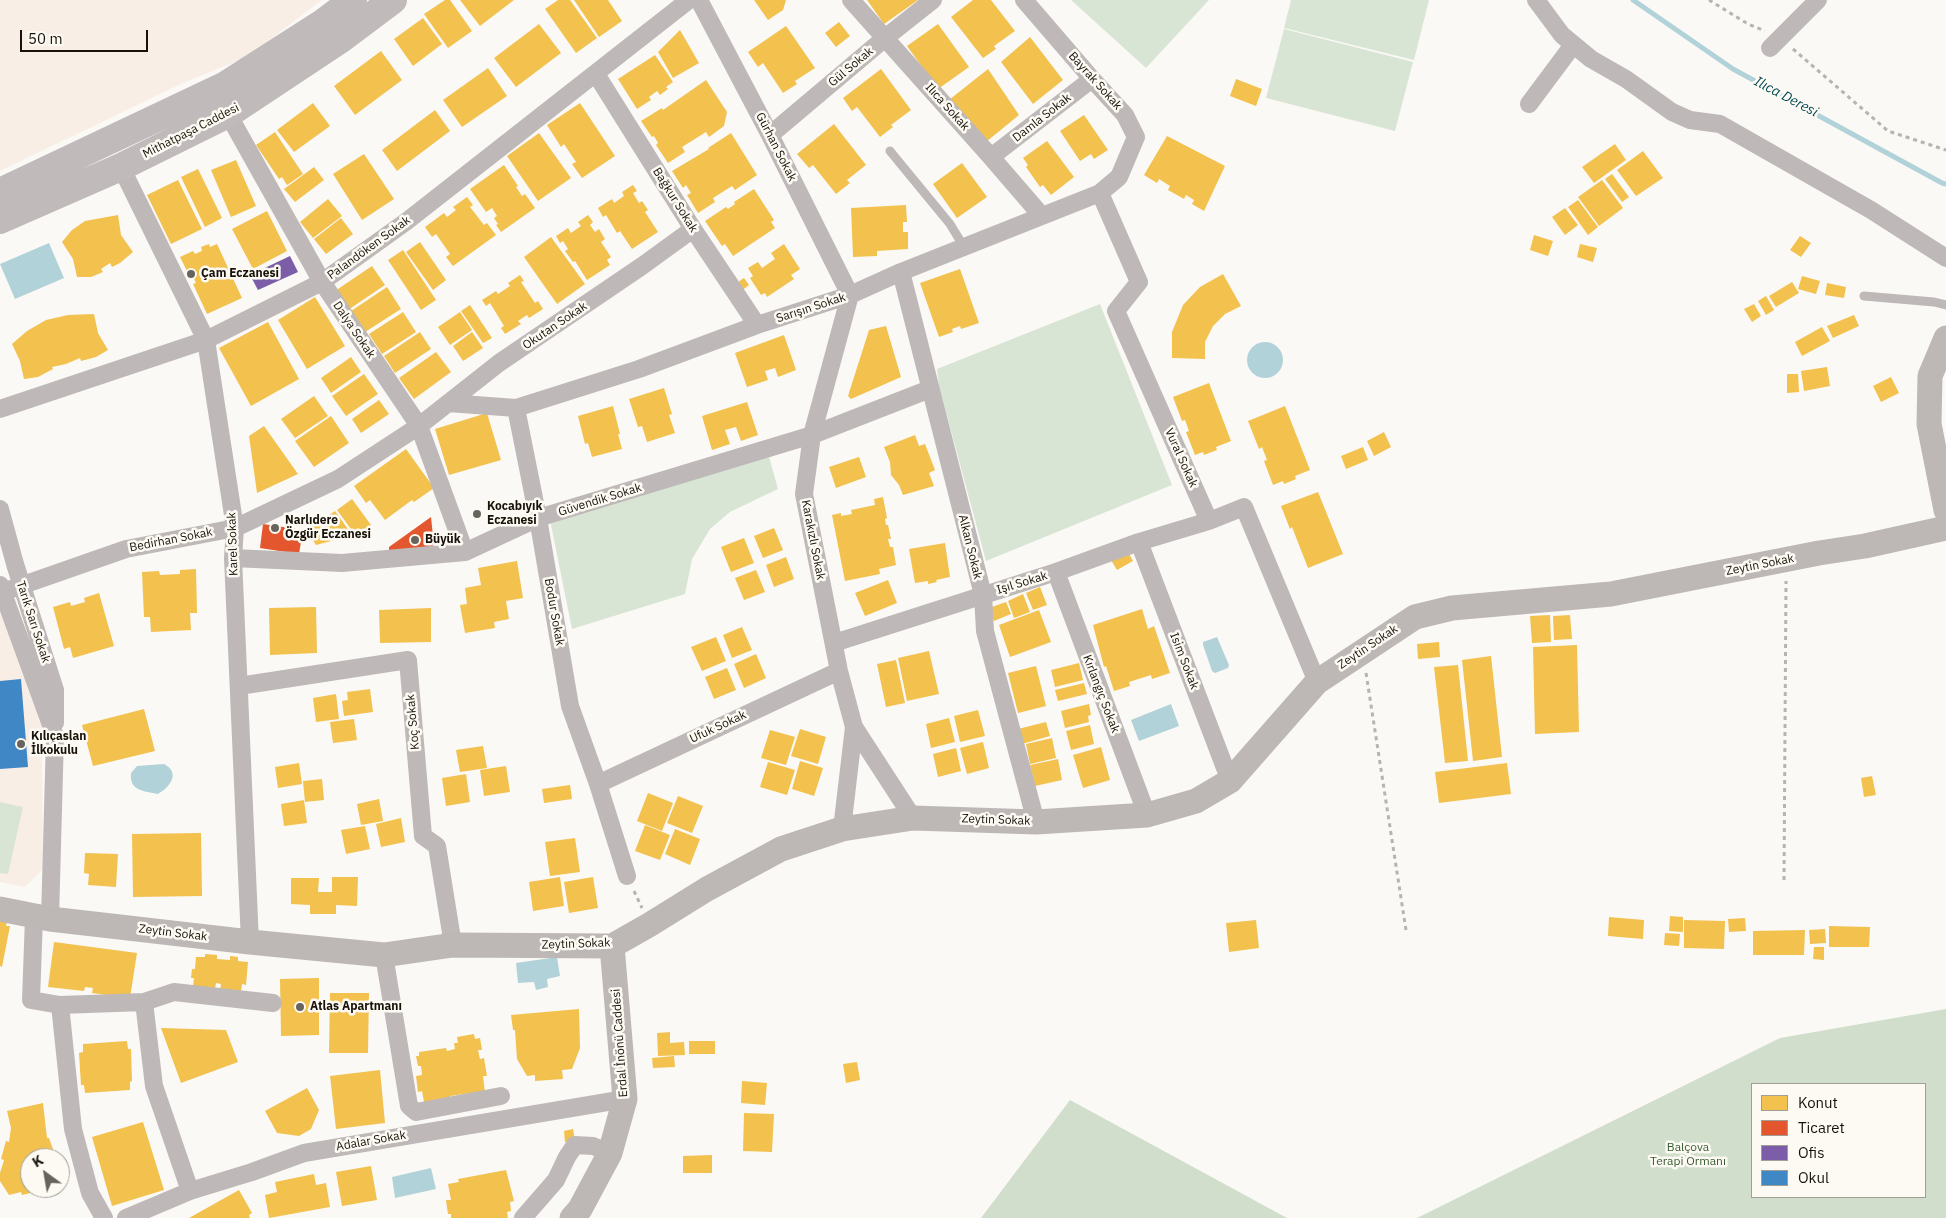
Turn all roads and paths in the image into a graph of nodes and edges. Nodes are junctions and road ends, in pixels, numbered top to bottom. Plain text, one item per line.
1 (353, 0) edge
2 (393, 0) edge
3 (689, 0) edge
4 (699, 0) edge
5 (851, 0) edge
6 (933, 0) edge
7 (1024, 0) edge
8 (1536, 0) edge
9 (1709, 0) edge
10 (1818, 0) edge
11 (885, 38) junction
12 (1776, 43) junction
13 (1573, 45) junction
14 (596, 74) junction
15 (1092, 79) junction
16 (1529, 104) dead end
17 (228, 114) junction
18 (770, 135) junction
19 (1946, 150) edge
20 (890, 151) dead end
21 (991, 157) junction
22 (121, 167) junction
23 (0, 192) edge
24 (1100, 193) junction
25 (1041, 215) junction
26 (0, 220) edge
27 (693, 228) junction
28 (964, 247) junction
29 (1946, 258) edge
30 (900, 272) junction
31 (322, 282) junction
32 (850, 295) junction
33 (1864, 296) dead end
34 (1946, 305) edge
35 (757, 325) junction
36 (1946, 338) edge
37 (206, 340) junction
38 (930, 389) junction
39 (448, 403) junction
40 (516, 408) junction
41 (0, 409) edge
42 (419, 426) junction
43 (812, 435) junction
44 (0, 509) edge
45 (1946, 510) edge
46 (538, 518) junction
47 (1209, 521) junction
48 (235, 528) junction
49 (1946, 528) edge
50 (1139, 542) junction
51 (465, 552) junction
52 (233, 558) junction
53 (1786, 560) junction
54 (1056, 572) junction
55 (22, 587) junction
56 (1, 590) edge
57 (983, 595) junction
58 (834, 643) junction
59 (1363, 650) junction
60 (838, 671) junction
61 (1317, 682) junction
62 (240, 686) junction
63 (854, 727) junction
64 (55, 736) junction
65 (1230, 780) junction
66 (598, 784) junction
67 (1147, 815) junction
68 (913, 818) junction
69 (1036, 822) junction
70 (842, 829) junction
71 (627, 876) joint
72 (1784, 880) dead end
73 (0, 909) edge
74 (42, 918) junction
75 (650, 925) junction
76 (1406, 930) dead end
77 (250, 942) junction
78 (453, 945) junction
79 (612, 946) junction
80 (384, 955) junction
81 (144, 1002) junction
82 (273, 1003) dead end
83 (60, 1005) junction
84 (501, 1096) dead end
85 (625, 1099) junction
86 (610, 1153) junction
87 (190, 1191) junction
88 (104, 1218) edge
89 (126, 1218) edge
90 (523, 1218) edge
91 (572, 1218) edge

1 - 23 main road, Mithatpaşa Caddesi
2 - 17 main road, Mithatpaşa Caddesi
3 - 14 street, Palandöken Sokak
4 - 18 street, Gürhan Sokak
5 - 11 street, Ilıca Sokak
6 - 11 street, Gül Sokak
7 - 15 street, Bayrak Sokak
8 - 13 street
9 - 12 path
10 - 12 street
11 - 18 street, Gül Sokak
11 - 21 street, Ilıca Sokak
12 - 19 path
13 - 16 street
13 - 29 street
14 - 27 street, Bağkur Sokak
14 - 31 street, Palandöken Sokak
15 - 21 street, Damla Sokak
15 - 24 street, Bayrak Sokak
17 - 22 main road, Mithatpaşa Caddesi
17 - 31 street, Dalya Sokak
18 - 32 street, Gürhan Sokak
20 - 28 lane
21 - 25 street, Ilıca Sokak
22 - 26 main road, Mithatpaşa Caddesi
22 - 37 street, Karel Sokak
24 - 25 street, Sarışın Sokak
24 - 47 street, Vural Sokak
25 - 28 street, Sarışın Sokak
27 - 35 street, Bağkur Sokak
27 - 39 street, Okutan Sokak
28 - 30 street, Sarışın Sokak
30 - 32 street, Sarışın Sokak
30 - 38 street, Alkan Sokak
31 - 37 street, Palandöken Sokak
31 - 42 street, Dalya Sokak
32 - 35 street, Sarışın Sokak
32 - 43 street, Karakızlı Sokak
33 - 34 lane
35 - 40 street, Sarışın Sokak
36 - 45 street
37 - 41 street, Palandöken Sokak
37 - 48 street, Karel Sokak
38 - 43 street, Güvendik Sokak
38 - 57 street, Alkan Sokak
39 - 40 street
39 - 42 street, Okutan Sokak
40 - 46 street, Bodur Sokak
42 - 48 street, Bedirhan Sokak
42 - 51 street, Dalya Sokak
43 - 46 street, Güvendik Sokak
43 - 58 street, Karakızlı Sokak
44 - 55 street, Tarık Sarı Sokak
46 - 51 street, Güvendik Sokak
46 - 66 street, Bodur Sokak
47 - 50 street, Işıl Sokak
47 - 61 street
48 - 52 street, Karel Sokak
48 - 55 street, Bedirhan Sokak
49 - 53 street, Zeytin Sokak
50 - 54 street, Işıl Sokak
50 - 65 street, Isim Sokak
51 - 52 street, Güvendik Sokak
52 - 62 street, Karel Sokak
53 - 59 street, Zeytin Sokak
53 - 72 path
54 - 57 street, Işıl Sokak
54 - 67 street, Kırlangıç Sokak
55 - 56 street, Bedirhan Sokak
55 - 64 street, Tarık Sarı Sokak
56 - 64 street, Tarık Sarı Sokak
57 - 58 street, Işıl Sokak
57 - 69 street, Alkan Sokak
58 - 60 street, Karakızlı Sokak
59 - 61 street, Zeytin Sokak
59 - 76 path
60 - 63 street, Karakızlı Sokak
60 - 66 street, Ufuk Sokak
61 - 65 street, Zeytin Sokak
62 - 77 street, Karel Sokak
62 - 78 street, Koç Sokak
63 - 68 street, Karakızlı Sokak
63 - 70 street, Karakızlı Sokak
64 - 74 street, Tarık Sarı Sokak
65 - 67 street, Zeytin Sokak
66 - 71 street, Bodur Sokak
67 - 69 street, Zeytin Sokak
68 - 69 street, Zeytin Sokak
68 - 70 street, Zeytin Sokak
70 - 75 street, Zeytin Sokak
71 - 75 path
73 - 74 street, Zeytin Sokak
74 - 77 street, Zeytin Sokak
74 - 83 street, Tarık Sarı Sokak
75 - 79 street, Zeytin Sokak
77 - 80 street, Zeytin Sokak
78 - 79 street, Zeytin Sokak
78 - 80 street, Zeytin Sokak
79 - 85 street, Erdal İnönü Caddesi
80 - 84 street
81 - 82 street
81 - 83 street
81 - 87 street
83 - 88 street
85 - 86 street, Erdal İnönü Caddesi
85 - 87 street, Adalar Sokak
86 - 90 street
86 - 91 street, Erdal İnönü Caddesi
87 - 89 street, Adalar Sokak

